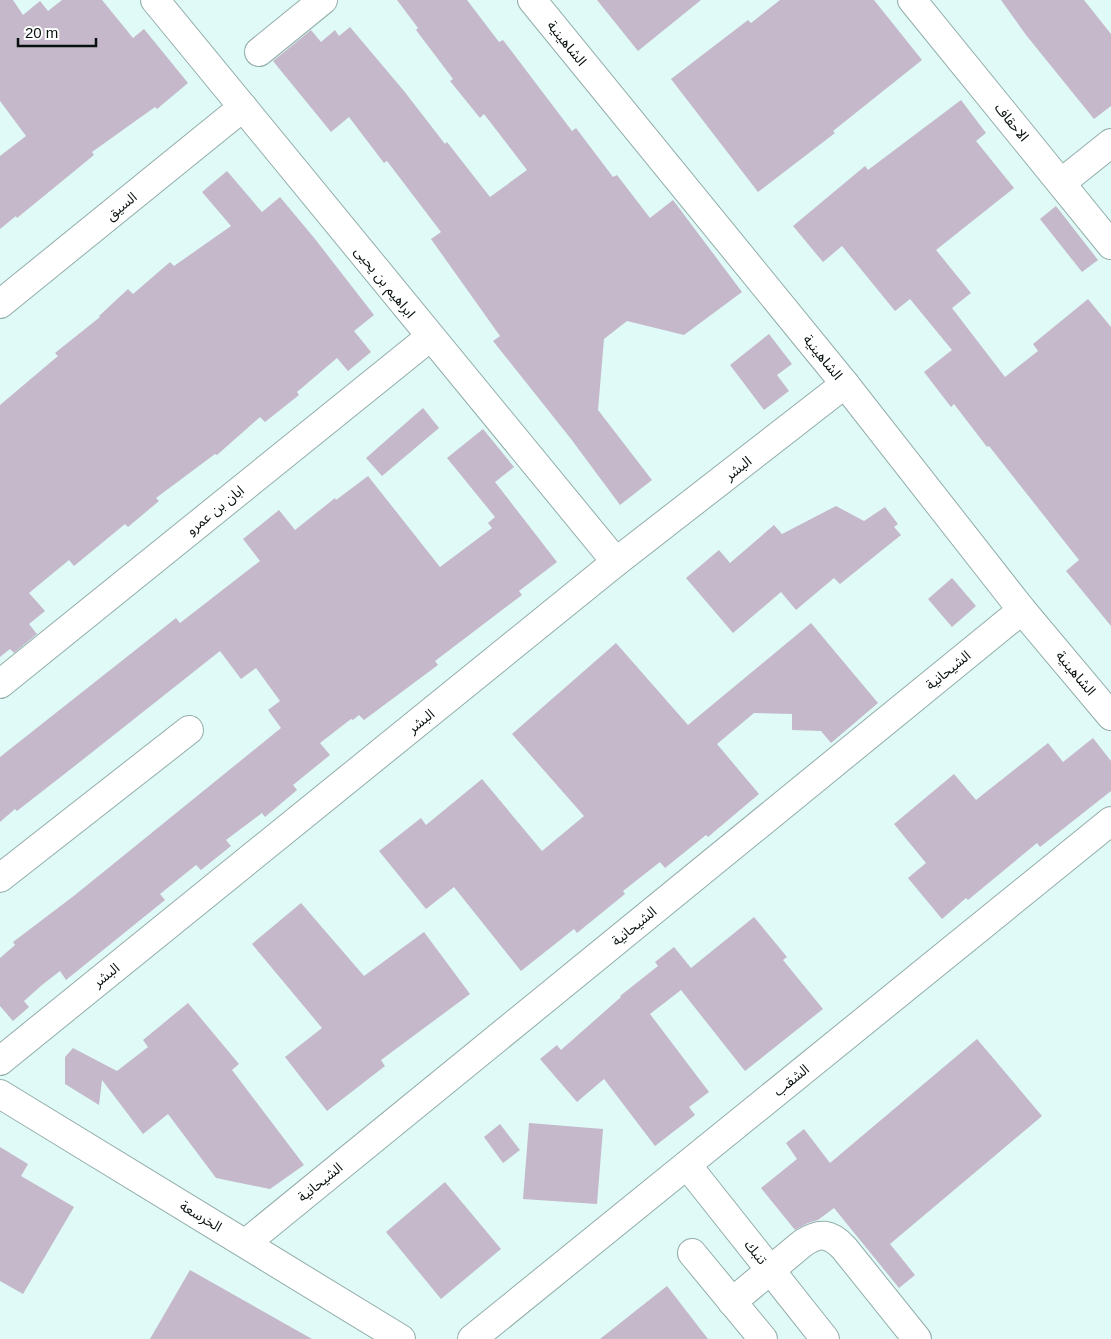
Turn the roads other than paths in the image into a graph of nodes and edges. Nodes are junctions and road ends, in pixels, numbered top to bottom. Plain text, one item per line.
1 (155, 0) edge
2 (323, 0) edge
3 (532, 0) edge
4 (912, 0) edge
5 (259, 52) dead end
6 (243, 107) junction
7 (1111, 143) edge
8 (1061, 183) junction
9 (1111, 245) edge
10 (0, 304) edge
11 (430, 337) junction
12 (845, 384) junction
13 (616, 562) junction
14 (1022, 610) junction
15 (0, 684) edge
16 (1111, 716) edge
17 (189, 730) dead end
18 (1111, 821) edge
19 (0, 878) edge
20 (0, 1061) edge
21 (0, 1094) edge
22 (687, 1165) junction
23 (246, 1243) junction
24 (692, 1253) dead end
25 (771, 1270) junction
26 (732, 1302) junction
27 (401, 1339) edge
28 (472, 1339) edge
29 (763, 1339) edge
30 (825, 1339) edge
31 (917, 1339) edge

1 - 6 street, ابراهيم بن يحيى
2 - 5 street
3 - 12 street, الشاهينية
4 - 8 street, الاحقاف
6 - 10 street, السيق
6 - 11 street, ابراهيم بن يحيى
7 - 8 street
8 - 9 street, الاحقاف
11 - 13 street, ابراهيم بن يحيى
11 - 15 street, ابان بن عمرو
12 - 13 street, البشر
12 - 14 street, الشاهينية
13 - 20 street, البشر
14 - 16 street, الشاهينية
14 - 23 street, الشيحانية
17 - 19 street
18 - 22 street, الشقب
21 - 23 street, الخرسعة
22 - 25 street, تنبك
22 - 28 street, الشقب
23 - 27 street, الخرسعة
24 - 26 street
25 - 26 street
25 - 30 street, تنبك
25 - 31 street
26 - 29 street

